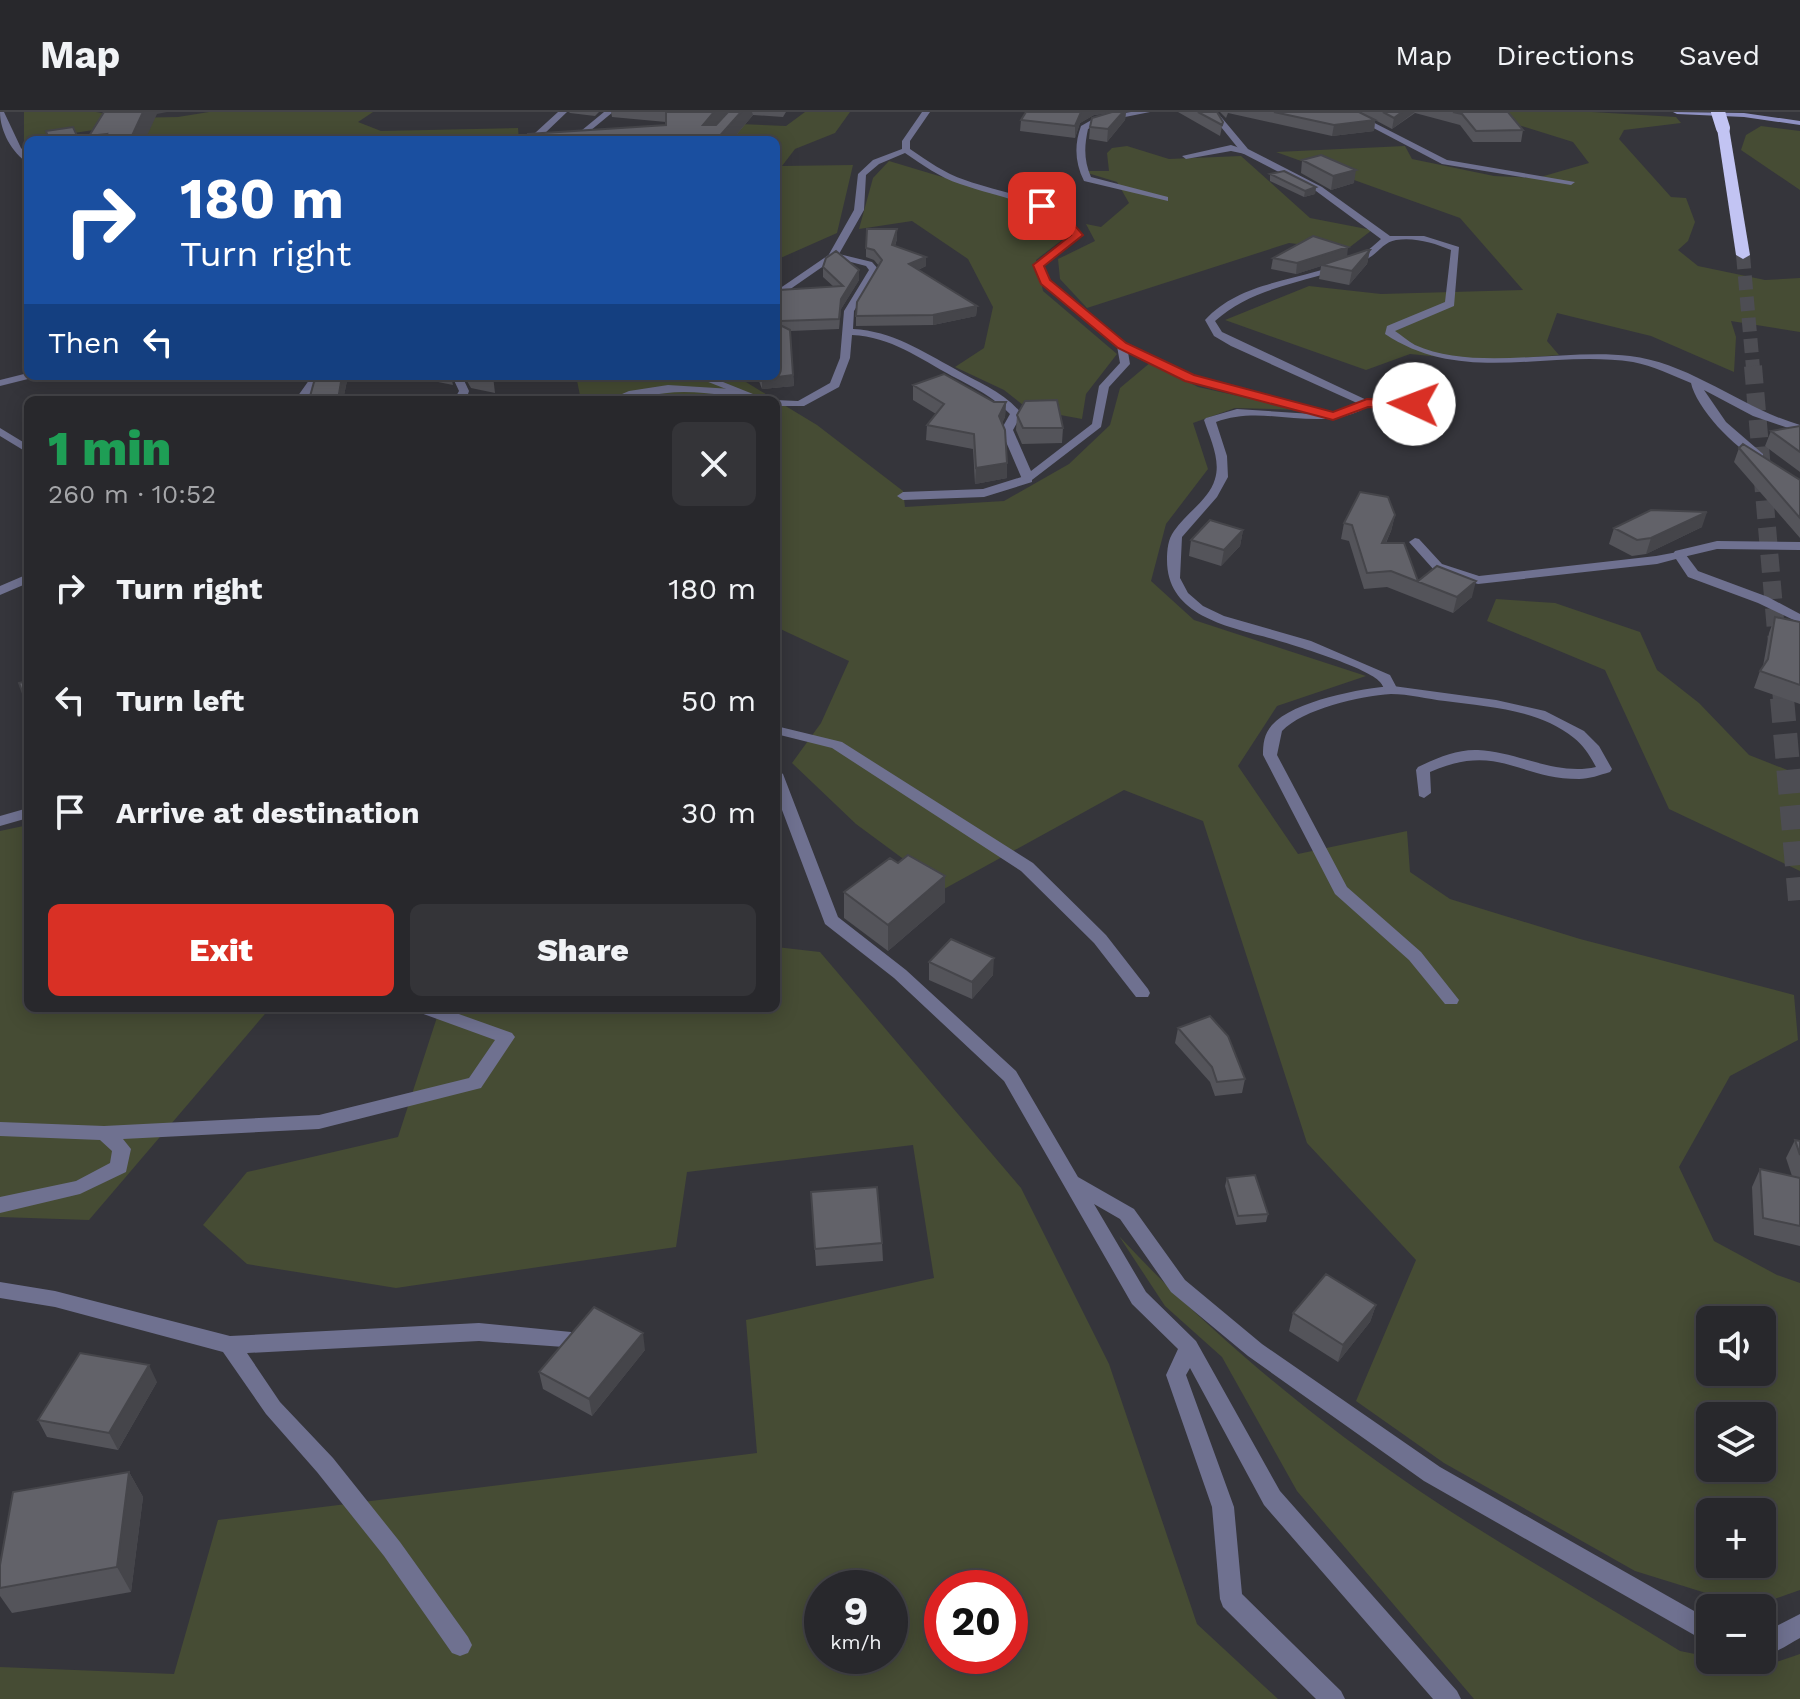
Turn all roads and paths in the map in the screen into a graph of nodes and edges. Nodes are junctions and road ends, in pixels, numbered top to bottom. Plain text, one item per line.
1 (0, 112) edge
2 (563, 112) edge
3 (609, 112) edge
4 (926, 112) edge
5 (1146, 112) edge
6 (1213, 112) edge
7 (1347, 112) edge
8 (1677, 112) edge
9 (1718, 112) edge
10 (1747, 114) edge
11 (1800, 123) edge
12 (539, 136) edge
13 (579, 136) edge
14 (1217, 139) dead end
15 (1231, 148) junction
16 (906, 150) junction
17 (1245, 151) junction
18 (24, 156) edge
19 (1186, 156) dead end
20 (1571, 182) dead end
21 (1165, 199) dead end
22 (1388, 239) junction
23 (1743, 255) tunnel mouth
24 (833, 256) junction
25 (780, 293) edge
26 (846, 332) junction
27 (1122, 345) junction
28 (24, 377) edge
29 (709, 380) edge
30 (0, 383) edge
31 (1694, 384) junction
32 (624, 396) edge
33 (753, 396) joint
34 (780, 403) edge
35 (1367, 403) junction
36 (1438, 405) dead end
37 (1333, 416) junction
38 (1800, 429) edge
39 (0, 431) edge
40 (24, 447) edge
41 (1769, 462) edge
42 (1028, 479) junction
43 (903, 496) dead end
44 (1415, 542) dead end
45 (1800, 546) edge
46 (1679, 554) junction
47 (24, 580) edge
48 (0, 591) edge
49 (1800, 619) edge
50 (1391, 690) junction
51 (780, 731) edge
52 (780, 785) edge
53 (1424, 793) dead end
54 (24, 814) edge
55 (0, 821) edge
56 (1142, 993) dead end
57 (1451, 1000) dead end
58 (435, 1012) edge
59 (0, 1129) edge
60 (104, 1133) junction
61 (1071, 1181) junction
62 (0, 1205) edge
63 (0, 1290) edge
64 (564, 1338) edge
65 (230, 1345) junction
66 (1189, 1347) junction
67 (1696, 1625) edge
68 (1800, 1625) edge
69 (1776, 1639) edge
70 (460, 1645) dead end
71 (1333, 1699) edge
72 (1449, 1699) edge

1 - 18 street
2 - 12 street
3 - 13 street
4 - 16 street
5 - 21 street
6 - 17 street
7 - 20 street
8 - 10 main road
9 - 23 highway, bridge
10 - 11 main road
14 - 15 street
15 - 17 street
15 - 19 street
16 - 24 street
16 - 27 street
17 - 22 street
22 - 31 street
22 - 35 street
24 - 25 street
24 - 26 street
26 - 34 street
26 - 42 street
27 - 37 street
27 - 42 street
28 - 30 street
29 - 33 street
31 - 38 street
31 - 41 street
32 - 33 street
35 - 36 street
35 - 37 street
37 - 50 street
39 - 40 street
42 - 43 street
44 - 46 street
45 - 46 street
46 - 49 street
47 - 48 street
50 - 53 street
50 - 57 street
51 - 56 street
52 - 61 street
54 - 55 street
58 - 60 street
59 - 60 street
60 - 62 street
61 - 66 street
61 - 67 street
63 - 65 street
64 - 65 street
65 - 70 street
66 - 71 street
66 - 72 street
68 - 69 street

